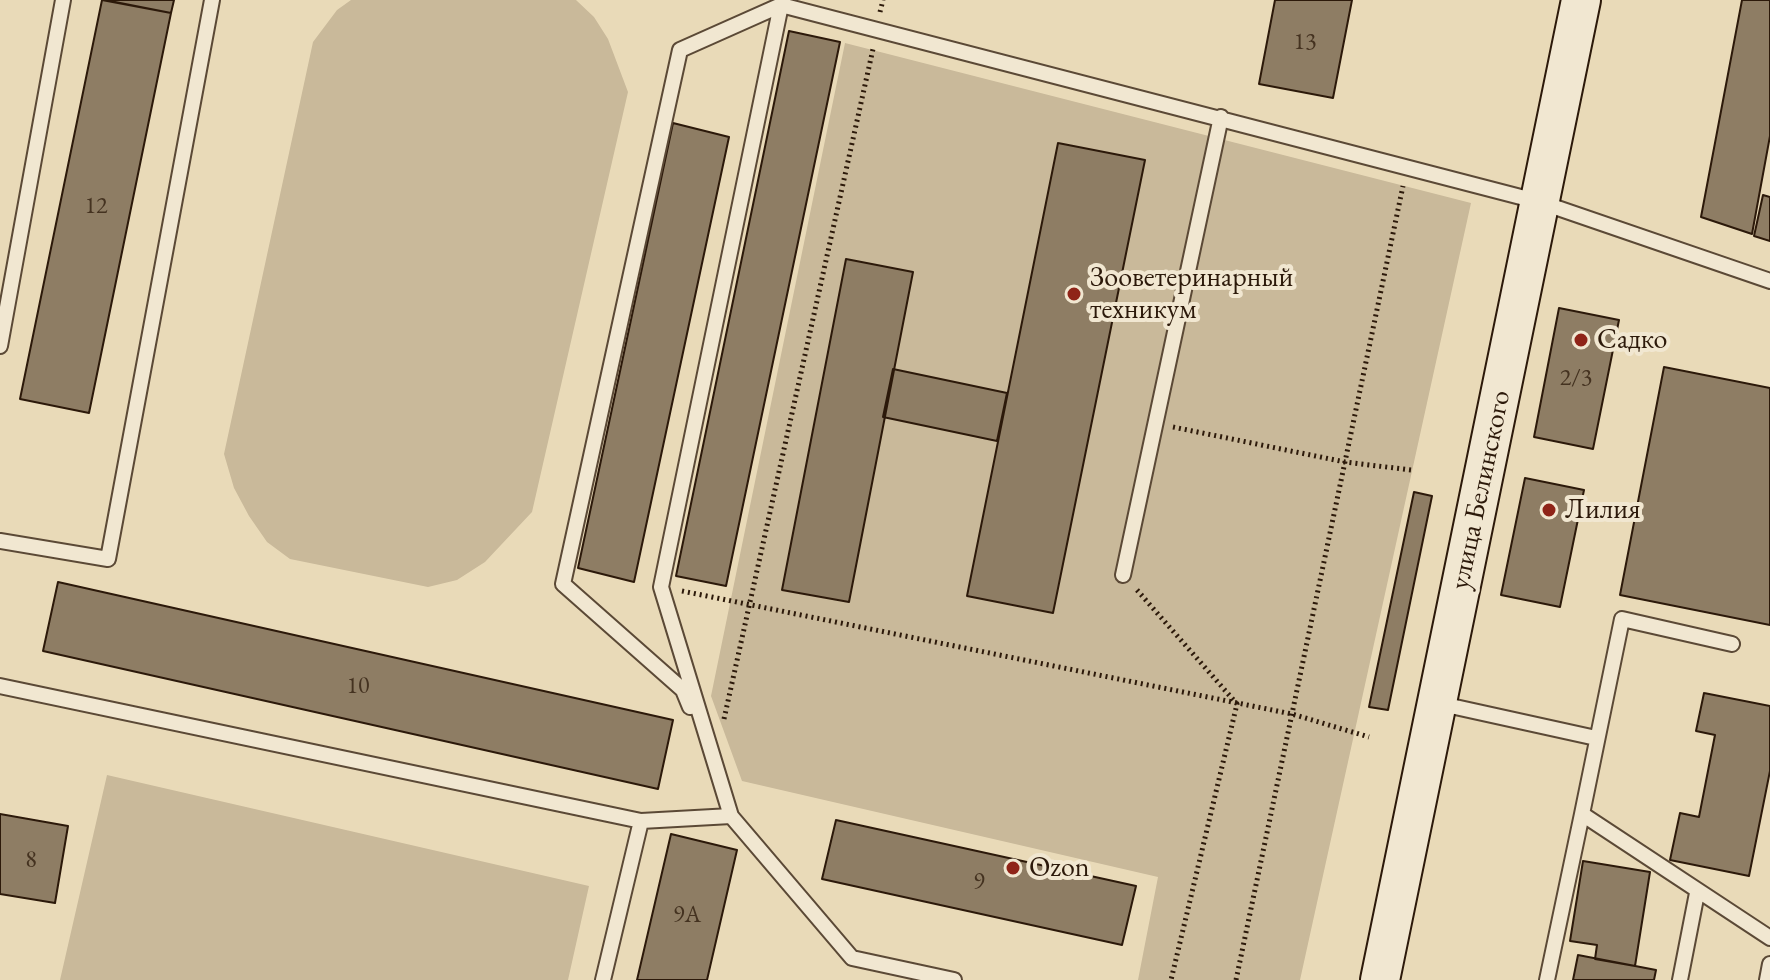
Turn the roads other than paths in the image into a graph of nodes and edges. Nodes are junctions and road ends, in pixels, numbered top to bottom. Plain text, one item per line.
1 (63, 0) edge
2 (212, 0) edge
3 (1581, 0) edge
4 (781, 5) junction
5 (1221, 117) junction
6 (1540, 202) junction
7 (1770, 281) edge
8 (0, 346) edge
9 (0, 541) edge
10 (1123, 575) road end
11 (1732, 644) dead end
12 (0, 686) edge
13 (1437, 703) junction
14 (1596, 738) junction
15 (1582, 814) junction
16 (731, 816) junction
17 (641, 821) junction
18 (1697, 893) junction
19 (1770, 938) edge
20 (1770, 964) edge
21 (603, 980) edge
22 (954, 980) edge
23 (1380, 980) edge
24 (1547, 980) edge
25 (1680, 980) edge
26 (1767, 980) edge

1 - 8 lane
2 - 9 lane
3 - 6 street, улица Белинского
4 - 5 lane
4 - 16 lane
4 - 16 lane
5 - 6 lane
5 - 10 lane
6 - 7 lane
6 - 13 street, улица Белинского
11 - 14 lane
12 - 17 lane
13 - 14 lane
13 - 23 street, улица Белинского
14 - 15 lane
15 - 18 lane
15 - 24 lane
16 - 17 lane
16 - 22 lane
17 - 21 lane
18 - 19 lane
18 - 25 lane
20 - 26 lane

